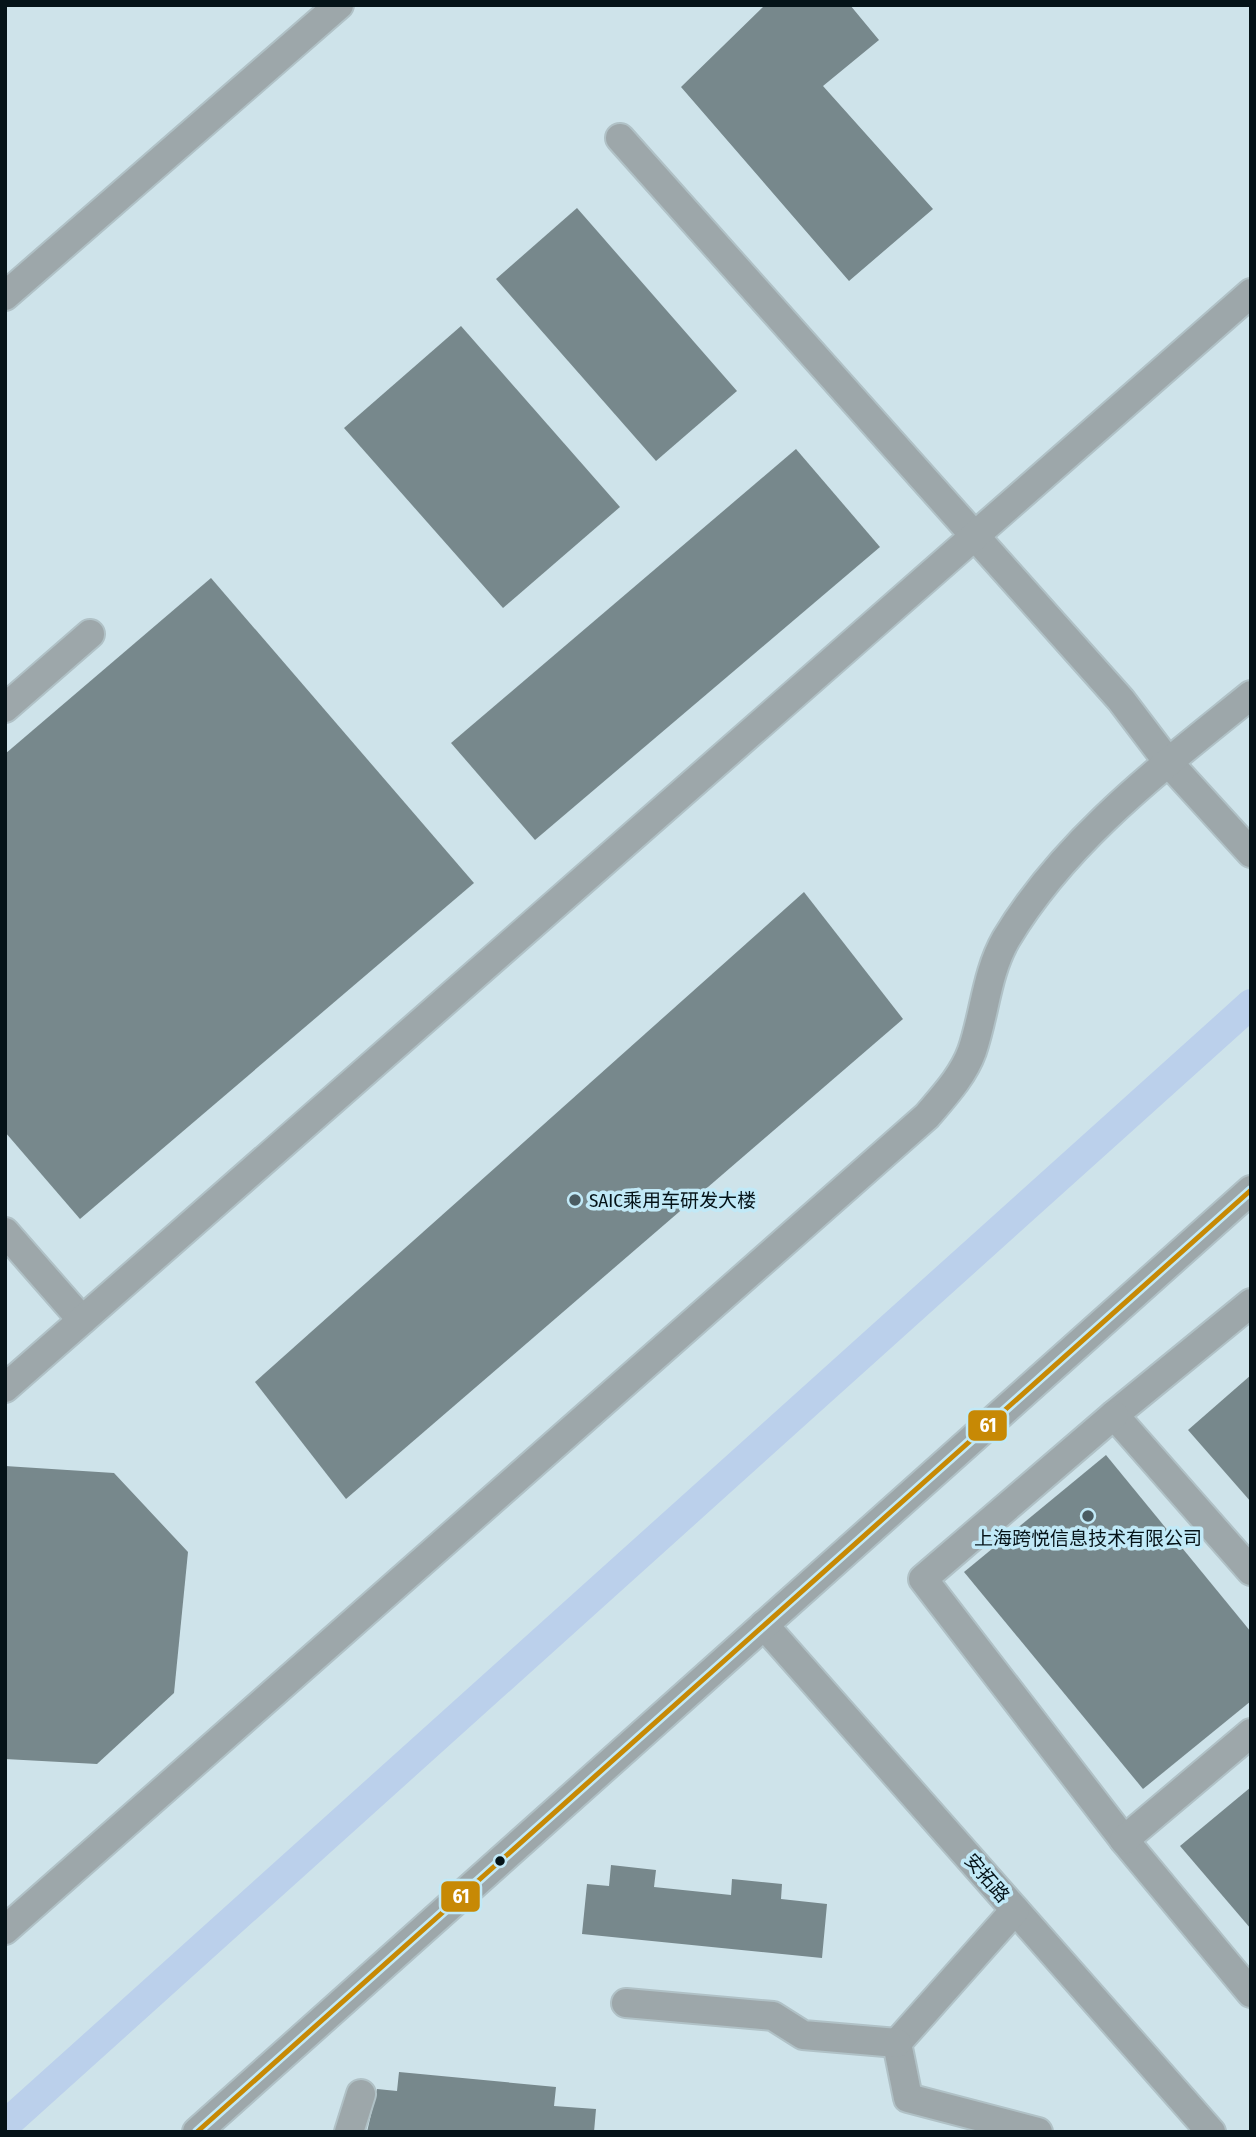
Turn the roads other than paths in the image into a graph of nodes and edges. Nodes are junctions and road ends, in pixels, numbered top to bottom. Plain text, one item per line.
1 (339, 5) edge
2 (620, 138) dead end
3 (1251, 293) edge
4 (5, 296) edge
5 (974, 535) junction
6 (90, 634) dead end
7 (1251, 695) edge
8 (5, 708) edge
9 (1168, 762) junction
10 (1251, 853) edge
11 (1251, 1190) edge
12 (5, 1232) edge
13 (1251, 1303) edge
14 (82, 1320) junction
15 (5, 1388) edge
16 (1115, 1415) junction
17 (1251, 1571) edge
18 (764, 1625) junction
19 (1251, 1733) edge
20 (1124, 1840) junction
21 (1014, 1910) junction
22 (5, 1930) edge
23 (1251, 1993) edge
24 (626, 2003) dead end
25 (897, 2043) junction
26 (361, 2094) dead end
27 (197, 2132) edge
28 (349, 2132) edge
29 (1038, 2132) edge
30 (1211, 2132) edge

1 - 4 street
2 - 5 street
3 - 5 street
5 - 9 street
5 - 14 street
6 - 8 street
7 - 9 street
9 - 10 street
9 - 22 street
11 - 18 street
12 - 14 street
13 - 16 street
14 - 15 street
16 - 17 street
16 - 20 street
18 - 21 street, 安拓路
18 - 27 street
19 - 20 street
20 - 23 street
21 - 25 street
21 - 30 street, 安拓路
24 - 25 street
25 - 29 street
26 - 28 street

